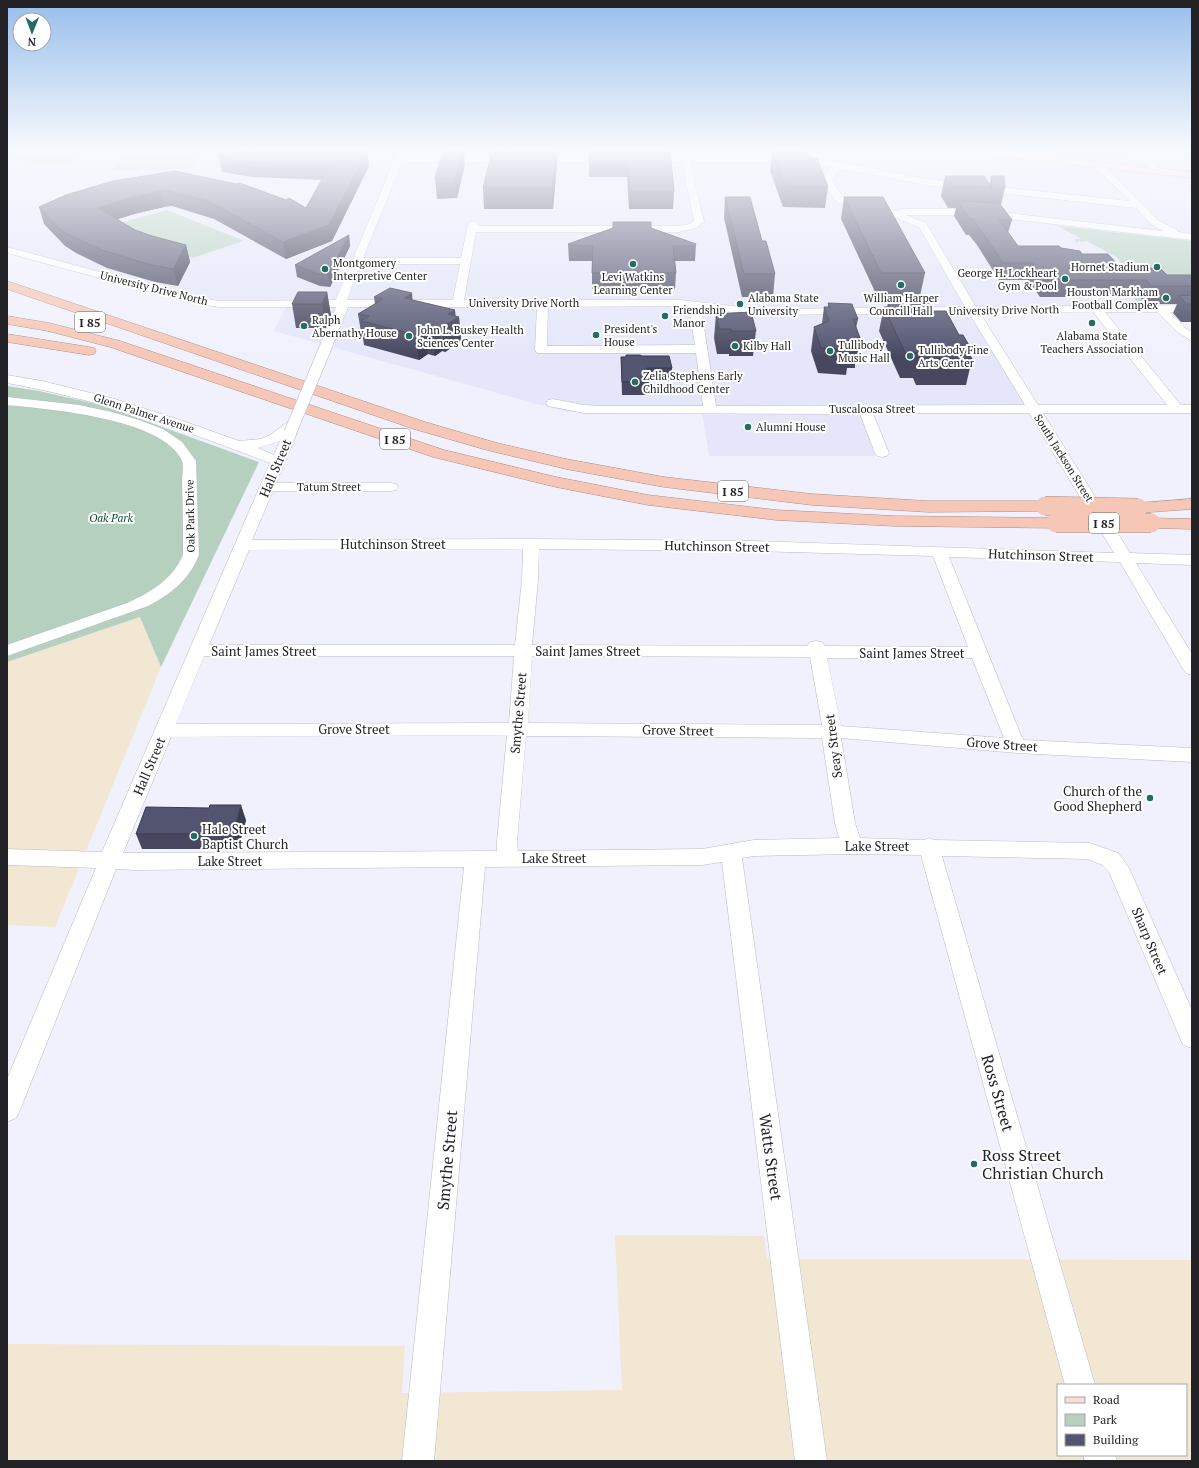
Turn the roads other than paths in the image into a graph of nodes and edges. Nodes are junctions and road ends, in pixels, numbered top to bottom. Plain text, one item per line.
1 (373, 220) edge
2 (698, 220) edge
3 (908, 220) edge
4 (931, 220) edge
5 (1038, 220) edge
6 (1152, 220) edge
7 (1154, 222) junction
8 (923, 225) junction
9 (1128, 230) junction
10 (1191, 237) edge
11 (7, 250) edge
12 (356, 261) junction
13 (465, 261) junction
14 (7, 285) edge
15 (342, 303) junction
16 (458, 303) junction
17 (543, 303) junction
18 (702, 305) junction
19 (1160, 308) junction
20 (1192, 308) edge
21 (972, 309) junction
22 (1096, 309) junction
23 (48, 314) dead end
24 (7, 320) edge
25 (1192, 337) edge
26 (7, 338) edge
27 (172, 343) junction
28 (701, 349) junction
29 (7, 379) edge
30 (236, 386) junction
31 (7, 401) edge
32 (553, 403) dead end
33 (710, 409) junction
34 (865, 409) junction
35 (1033, 409) junction
36 (1176, 409) junction
37 (1192, 409) edge
38 (292, 428) junction
39 (236, 445) junction
40 (882, 453) dead end
41 (278, 461) junction
42 (267, 487) junction
43 (391, 487) dead end
44 (1192, 504) edge
45 (1138, 508) junction
46 (1192, 508) edge
47 (1192, 524) edge
48 (531, 544) junction
49 (242, 545) junction
50 (939, 552) junction
51 (1126, 558) junction
52 (1192, 560) edge
53 (817, 649) junction
54 (523, 650) junction
55 (7, 651) edge
56 (198, 651) junction
57 (979, 653) junction
58 (1192, 670) edge
59 (516, 729) junction
60 (164, 731) junction
61 (832, 732) junction
62 (1017, 746) junction
63 (1192, 755) edge
64 (852, 846) junction
65 (929, 846) junction
66 (731, 852) junction
67 (1100, 854) joint
68 (7, 857) edge
69 (508, 858) junction
70 (475, 859) junction
71 (109, 861) junction
72 (1192, 1037) edge
73 (7, 1110) edge
74 (1080, 1384) edge
75 (418, 1461) edge
76 (811, 1461) edge

1 - 12 street, Hall Street
2 - 13 street
3 - 8 street
4 - 8 street
5 - 9 street
6 - 7 street
7 - 9 street
7 - 10 street
8 - 21 street, South Jackson Street
9 - 10 street
11 - 15 street, University Drive North
12 - 13 street
12 - 15 street, Hall Street
13 - 16 street
14 - 27 highway
15 - 16 street, University Drive North
15 - 38 street, Hall Street, bridge
16 - 17 street, University Drive North
17 - 18 street, University Drive North
17 - 28 street
18 - 21 street, University Drive North
18 - 28 street
19 - 20 street, University Drive North
19 - 22 street, University Drive North
19 - 25 street
21 - 22 street, University Drive North
21 - 35 street, South Jackson Street
22 - 36 street
23 - 27 highway, I 85
24 - 30 highway, I 85
26 - 30 highway
27 - 45 highway, I 85, bridge
28 - 33 street
29 - 39 street, Glenn Palmer Avenue
30 - 47 highway, I 85, bridge
31 - 55 street, Oak Park Drive
32 - 33 street, Tuscaloosa Street
33 - 34 street, Tuscaloosa Street
34 - 35 street, Tuscaloosa Street
34 - 40 street
35 - 36 street, Tuscaloosa Street
35 - 51 street, South Jackson Street
36 - 37 street, Tuscaloosa Street
38 - 39 street, Hall Street
38 - 41 street, Hall Street
39 - 41 street, Glenn Palmer Avenue
41 - 42 street, Hall Street
42 - 43 street, Tatum Street
42 - 49 street, Hall Street
44 - 45 highway
45 - 46 highway, I 85
48 - 49 street, Hutchinson Street
48 - 50 street, Hutchinson Street
48 - 54 street, Smythe Street
49 - 56 street, Hall Street
50 - 51 street, Hutchinson Street
50 - 57 street
51 - 52 street, Hutchinson Street
51 - 58 street, South Jackson Street
53 - 54 street, Saint James Street
53 - 57 street, Saint James Street
53 - 61 street, Seay Street
54 - 56 street, Saint James Street
54 - 59 street, Smythe Street
56 - 60 street, Hall Street
57 - 62 street
59 - 60 street, Grove Street
59 - 61 street, Grove Street
59 - 69 street, Smythe Street
60 - 71 street, Hall Street
61 - 62 street, Grove Street
61 - 64 street, Seay Street
62 - 63 street, Grove Street
64 - 65 street, Lake Street
64 - 66 street, Lake Street
65 - 67 street, Lake Street
65 - 74 street, Ross Street
66 - 69 street, Lake Street
66 - 76 street, Watts Street
67 - 72 street, Sharp Street
68 - 71 street, Lake Street
69 - 70 street, Lake Street
70 - 71 street, Lake Street
70 - 75 street, Smythe Street
71 - 73 street, Hall Street

